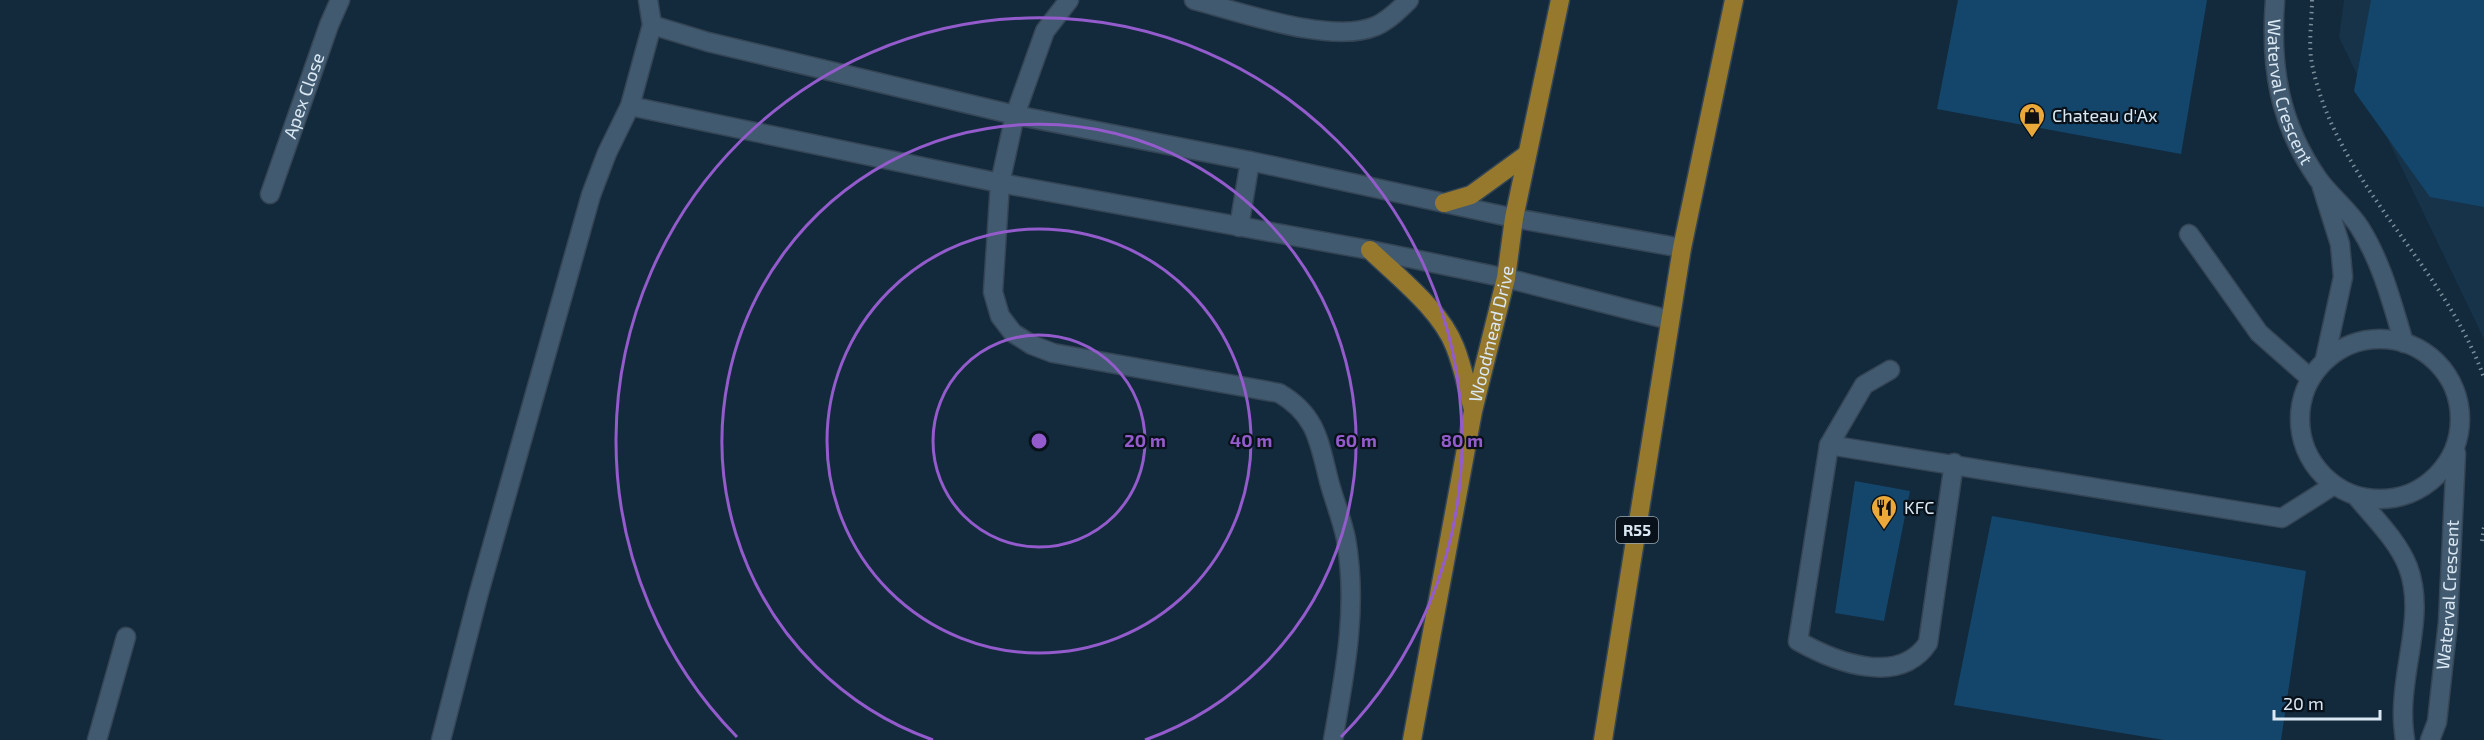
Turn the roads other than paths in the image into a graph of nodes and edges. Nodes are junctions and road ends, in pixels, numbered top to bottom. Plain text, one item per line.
1 (340, 0) edge
2 (648, 0) edge
3 (1069, 0) edge
4 (1194, 0) edge
5 (1409, 0) edge
6 (1560, 0) edge
7 (1734, 0) edge
8 (2275, 0) edge
9 (652, 25) junction
10 (630, 106) junction
11 (1015, 115) junction
12 (1526, 155) junction
13 (1250, 161) junction
14 (2319, 180) junction
15 (1000, 183) junction
16 (270, 194) dead end
17 (1444, 203) junction
18 (1514, 218) junction
19 (1239, 227) junction
20 (2189, 234) dead end
21 (1682, 248) junction
22 (1370, 250) junction
23 (1506, 278) junction
24 (1670, 320) junction
25 (2404, 343) junction
26 (2325, 360) junction
27 (1890, 370) dead end
28 (2310, 378) junction
29 (1473, 411) junction
30 (1829, 445) junction
31 (2456, 448) junction
32 (1954, 463) junction
33 (2334, 485) junction
34 (2357, 497) junction
35 (126, 637) dead end
36 (97, 740) edge
37 (441, 740) edge
38 (1333, 740) edge
39 (1412, 740) edge
40 (1603, 740) edge
41 (2405, 740) edge
42 (2430, 740) edge

1 - 16 street, Apex Close
2 - 9 street
3 - 11 street
4 - 5 street
6 - 12 main road, Woodmead Drive
7 - 21 main road, R55
8 - 14 street, Waterval Crescent
9 - 10 street
9 - 11 street
10 - 15 street
10 - 37 street
11 - 13 street
11 - 15 street
12 - 17 main road
12 - 18 main road, Woodmead Drive
13 - 17 street
13 - 19 street
14 - 25 street
14 - 26 street
15 - 19 street
15 - 38 street
17 - 18 street
18 - 21 street
18 - 23 main road, Woodmead Drive
19 - 22 street
20 - 28 street
21 - 24 main road, R55
22 - 23 street
22 - 29 main road
23 - 24 street
23 - 29 main road, Woodmead Drive
24 - 40 main road, R55
25 - 26 street
25 - 31 street
26 - 28 street
27 - 30 street
28 - 33 street
29 - 39 main road, Woodmead Drive
30 - 32 street
30 - 32 street
31 - 34 street
31 - 42 street, Waterval Crescent
32 - 33 street
33 - 34 street
34 - 41 street, Waterval Crescent
35 - 36 street

